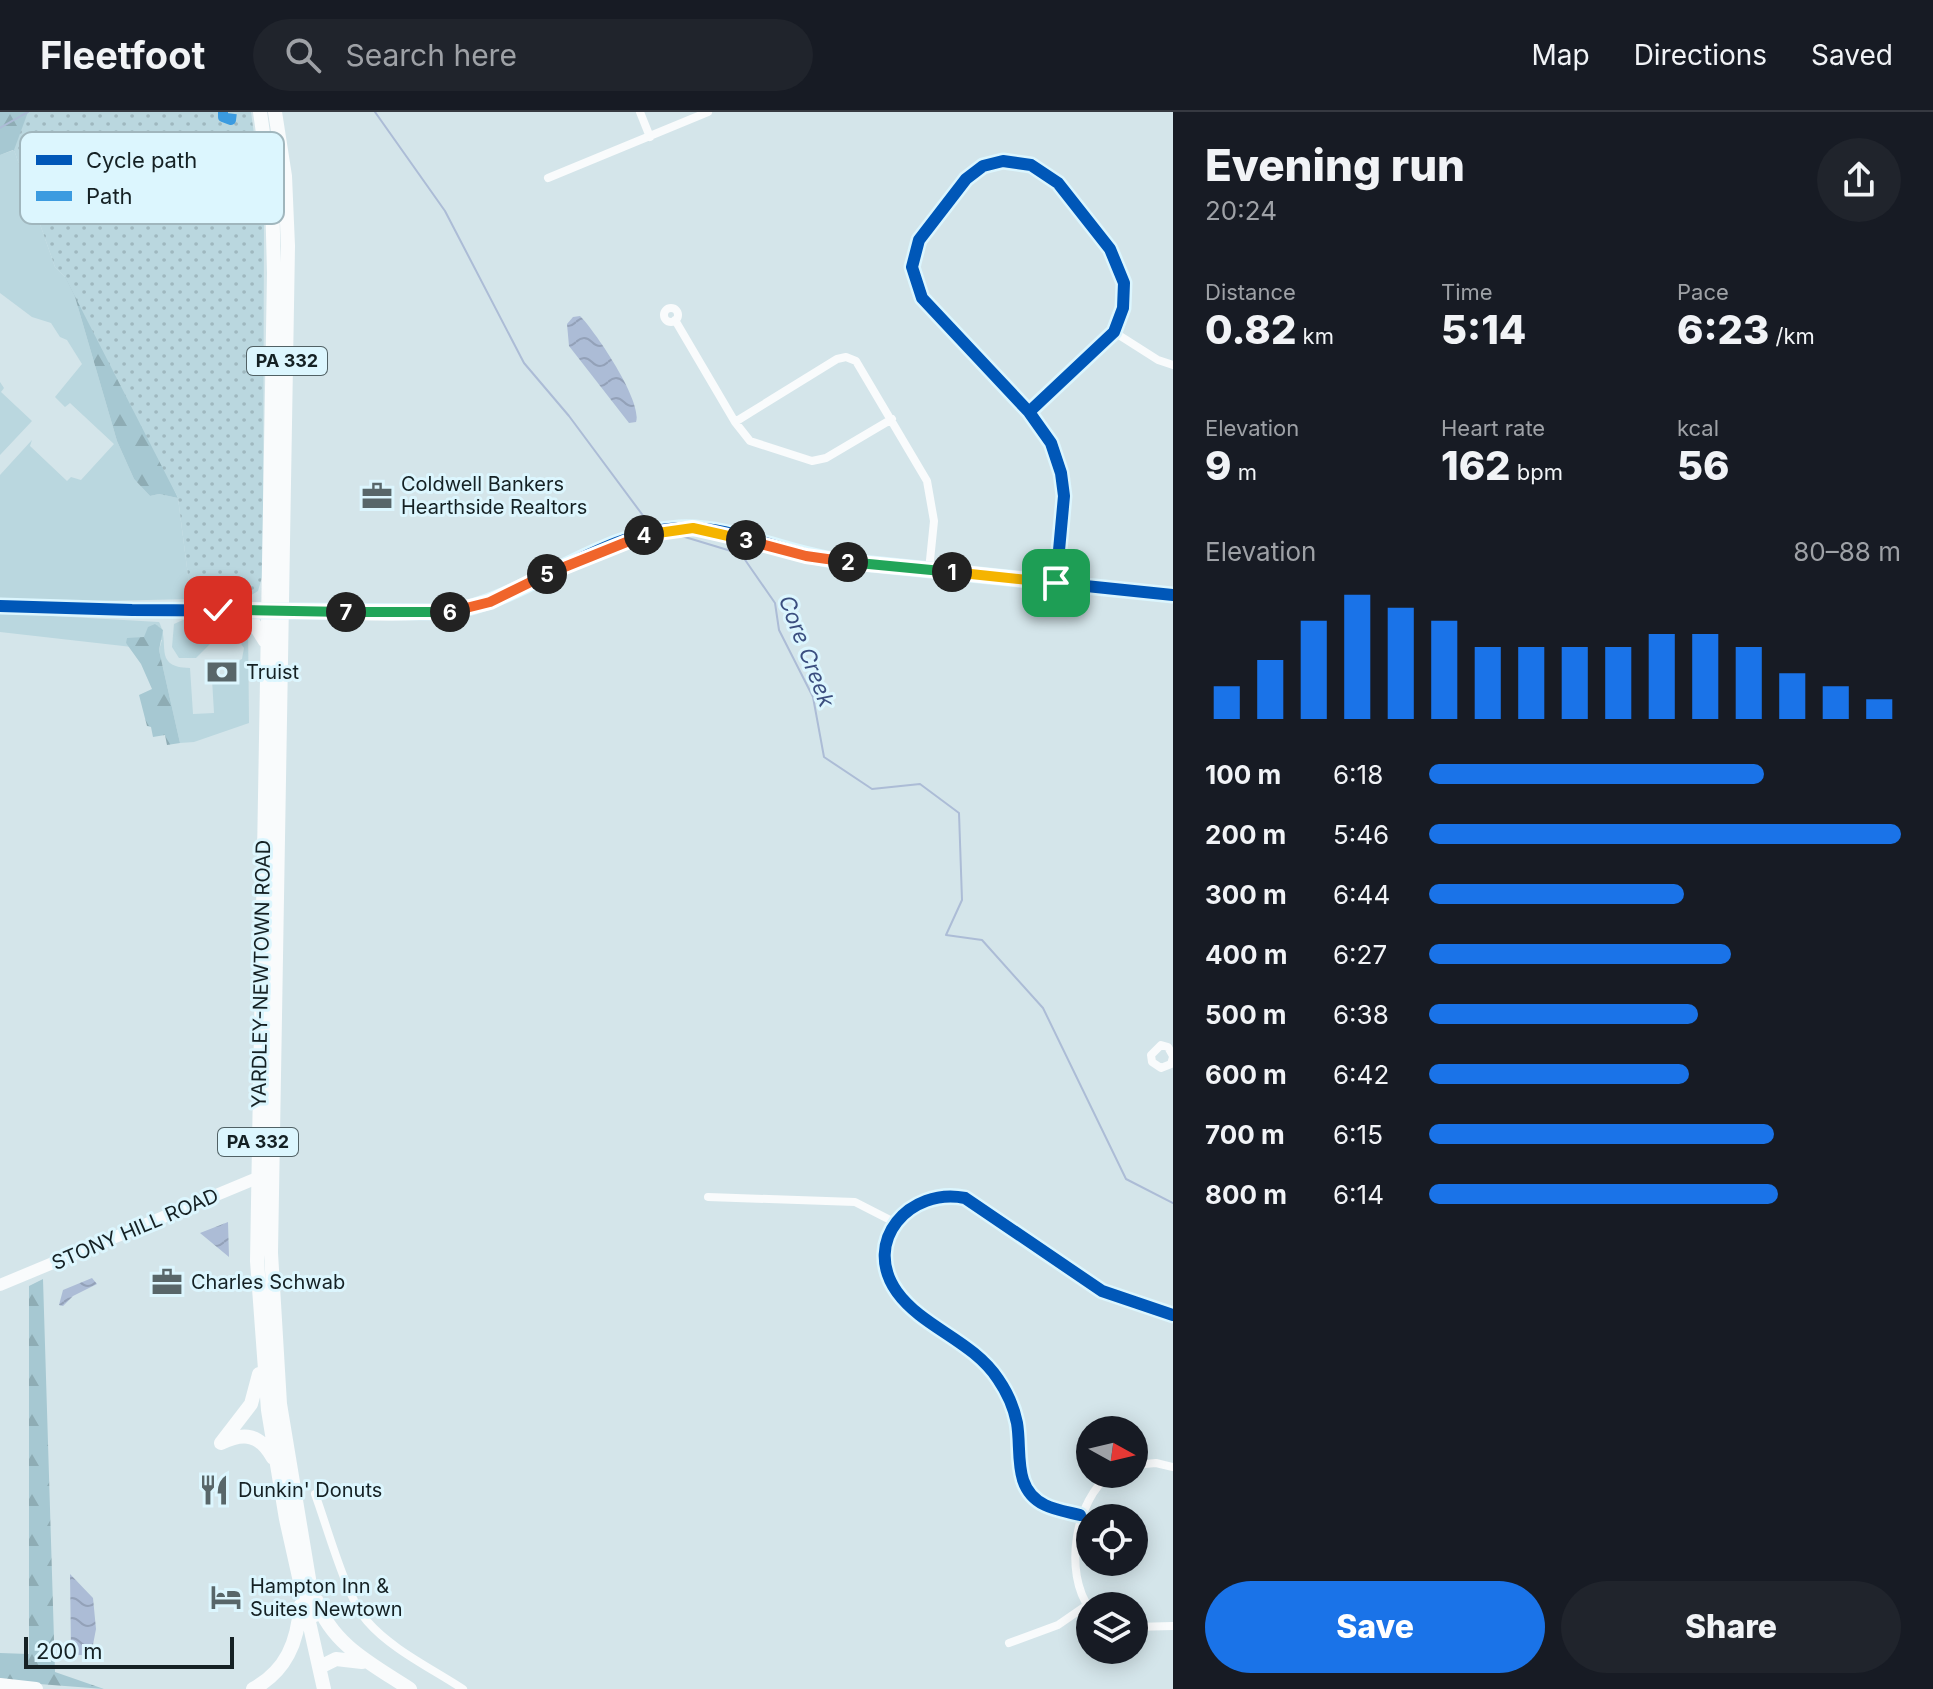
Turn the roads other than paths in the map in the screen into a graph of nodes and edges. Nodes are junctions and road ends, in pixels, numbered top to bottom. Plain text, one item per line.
1 (260, 112) edge
2 (275, 112) edge
3 (640, 112) edge
4 (708, 112) edge
5 (263, 132) edge
6 (278, 132) edge
7 (650, 137) junction
8 (284, 170) edge
9 (548, 178) dead end
10 (273, 224) edge
11 (675, 320) dead end
12 (1114, 332) junction
13 (1173, 365) edge
14 (1029, 412) junction
15 (892, 419) junction
16 (735, 422) junction
17 (929, 570) junction
18 (1056, 583) junction
19 (1173, 595) edge
20 (0, 606) edge
21 (218, 610) junction
22 (276, 611) junction
23 (267, 646) junction
24 (264, 1177) junction
25 (708, 1197) dead end
26 (896, 1223) junction
27 (0, 1285) edge
28 (259, 1294) junction
29 (1173, 1315) edge
30 (1148, 1464) edge
31 (1173, 1467) edge
32 (278, 1468) junction
33 (315, 1494) dead end
34 (1076, 1514) edge
35 (306, 1587) junction
36 (1076, 1614) edge
37 (1173, 1626) edge
38 (1148, 1627) edge
39 (1009, 1643) dead end
40 (374, 1666) junction
41 (320, 1667) junction
42 (0, 1685) edge
43 (36, 1689) edge
44 (253, 1689) edge
45 (324, 1689) edge
46 (410, 1689) edge
47 (463, 1689) edge

1 - 5 highway, PA 332
2 - 6 highway, PA 332
3 - 7 street
4 - 7 street
7 - 9 street
8 - 22 highway, PA 332
10 - 22 highway, PA 332
11 - 16 street
12 - 13 street
12 - 14 street
12 - 14 street
14 - 18 street
15 - 16 street
15 - 16 street
15 - 17 street
17 - 18 street
17 - 22 street
18 - 19 street
20 - 21 street
21 - 22 street
21 - 23 highway
22 - 23 highway, YARDLEY-NEWTOWN ROAD / PA 332
22 - 24 highway, YARDLEY-NEWTOWN ROAD / PA 332
23 - 24 highway, YARDLEY-NEWTOWN ROAD / PA 332
24 - 27 street, STONY HILL ROAD
24 - 28 highway, YARDLEY-NEWTOWN ROAD / PA 332
24 - 35 highway, YARDLEY-NEWTOWN ROAD / PA 332
25 - 26 street
26 - 29 street
26 - 34 street
28 - 32 highway, YARDLEY-NEWTOWN ROAD / PA 332
28 - 32 highway
30 - 31 street
32 - 35 highway, YARDLEY-NEWTOWN ROAD / PA 332
33 - 47 street
35 - 40 highway
35 - 41 highway, YARDLEY-NEWTOWN ROAD / PA 332
35 - 44 highway
36 - 39 street
37 - 38 street
40 - 41 highway
40 - 46 highway
41 - 45 highway, YARDLEY-NEWTOWN ROAD / PA 332
42 - 43 highway

